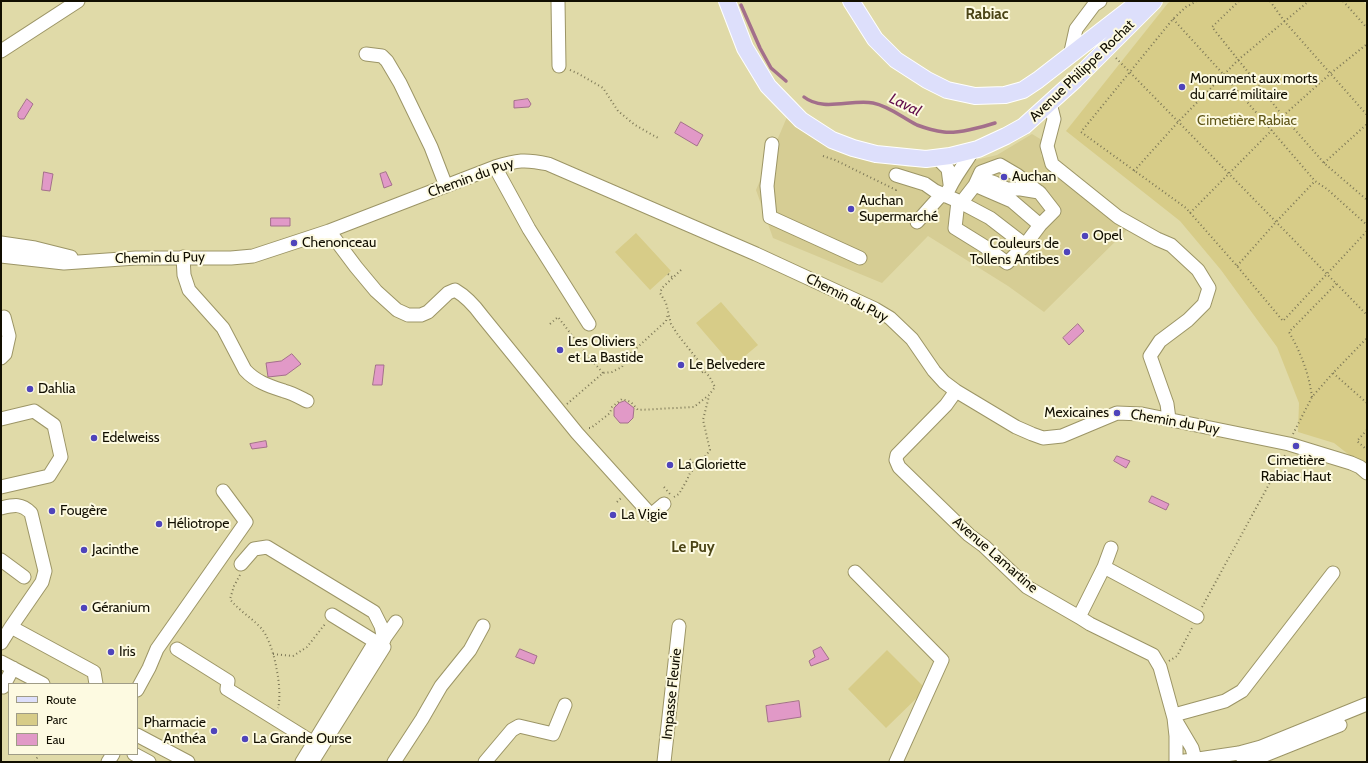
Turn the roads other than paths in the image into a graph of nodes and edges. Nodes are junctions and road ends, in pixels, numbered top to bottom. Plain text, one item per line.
1 (78, 1) edge
2 (558, 1) edge
3 (727, 1) edge
4 (851, 1) edge
5 (1100, 1) edge
6 (1140, 1) edge
7 (1154, 1) edge
8 (1, 50) edge
9 (366, 54) dead end
10 (1070, 56) junction
11 (559, 66) road end
12 (1055, 67) junction
13 (1075, 80) junction
14 (1050, 103) junction
15 (772, 144) dead end
16 (973, 150) junction
17 (938, 158) junction
18 (495, 167) junction
19 (896, 175) dead end
20 (974, 185) junction
21 (446, 186) junction
22 (1040, 193) junction
23 (952, 196) junction
24 (916, 222) dead end
25 (1040, 225) junction
26 (329, 231) junction
27 (1, 243) edge
28 (1025, 245) junction
29 (1, 256) edge
30 (183, 257) junction
31 (860, 258) dead end
32 (84, 261) junction
33 (1, 318) edge
34 (589, 324) dead end
35 (1, 358) edge
36 (956, 391) junction
37 (307, 401) dead end
38 (1, 419) edge
39 (1169, 419) junction
40 (1367, 473) edge
41 (1, 488) edge
42 (223, 492) dead end
43 (664, 504) road end
44 (1, 508) edge
45 (1111, 548) dead end
46 (1, 560) edge
47 (241, 564) road end
48 (1104, 567) junction
49 (855, 572) dead end
50 (1334, 573) dead end
51 (24, 577) dead end
52 (332, 615) road end
53 (1079, 617) junction
54 (1197, 617) road end
55 (396, 622) dead end
56 (483, 626) dead end
57 (679, 626) dead end
58 (11, 627) junction
59 (1, 643) edge
60 (381, 643) junction
61 (177, 649) dead end
62 (1, 662) edge
63 (13, 668) junction
64 (41, 683) edge
65 (96, 683) edge
66 (4, 687) edge
67 (138, 688) edge
68 (1367, 704) edge
69 (565, 705) dead end
70 (1367, 714) edge
71 (1174, 717) junction
72 (138, 736) edge
73 (313, 752) edge
74 (136, 755) edge
75 (1265, 755) edge
76 (1195, 760) junction
77 (149, 762) edge
78 (188, 762) edge
79 (302, 762) edge
80 (394, 762) edge
81 (485, 762) edge
82 (664, 762) edge
83 (896, 762) edge
84 (1177, 762) edge
85 (1243, 762) edge

1 - 8 street
2 - 11 street
3 - 17 main road, Avenue Philippe Rochat
4 - 12 main road, Avenue Philippe Rochat
5 - 10 street
6 - 10 main road, Avenue Philippe Rochat
7 - 13 main road, Avenue Philippe Rochat
9 - 21 street
10 - 12 main road, Avenue Philippe Rochat
12 - 13 main road
13 - 14 main road, Avenue Philippe Rochat
14 - 16 main road, Avenue Philippe Rochat
14 - 39 street
15 - 31 street
16 - 17 main road, Avenue Philippe Rochat
16 - 23 street
17 - 23 street
18 - 21 street, Chemin du Puy
18 - 34 street
18 - 36 street, Chemin du Puy
19 - 23 street
20 - 22 street
20 - 22 street
20 - 23 street
20 - 25 street
21 - 26 street, Chemin du Puy
22 - 25 street
23 - 24 street
23 - 28 street
23 - 28 street
25 - 28 street
26 - 30 street, Chemin du Puy
26 - 43 street
27 - 32 street, Chemin du Puy
29 - 32 street, Chemin du Puy
30 - 32 street, Chemin du Puy
30 - 37 street
33 - 35 street
36 - 39 street, Chemin du Puy
36 - 53 street, Avenue Lamartine
38 - 41 street
39 - 40 street, Chemin du Puy
42 - 67 street
44 - 58 street
45 - 48 street
46 - 51 street
47 - 60 street
48 - 53 street
48 - 54 street
49 - 83 street
50 - 71 street
52 - 60 street
53 - 71 street, Avenue Lamartine
55 - 60 street
56 - 80 street
57 - 82 street, Impasse Fleurie
58 - 59 street
58 - 65 street
60 - 73 street
61 - 73 street
62 - 63 street
63 - 64 street
63 - 66 street
68 - 75 street
69 - 81 street
70 - 75 street
71 - 76 street, Avenue Lamartine
71 - 84 street, Avenue Lamartine
72 - 78 street
73 - 79 street
74 - 77 street
75 - 76 street
75 - 85 street
76 - 84 street

